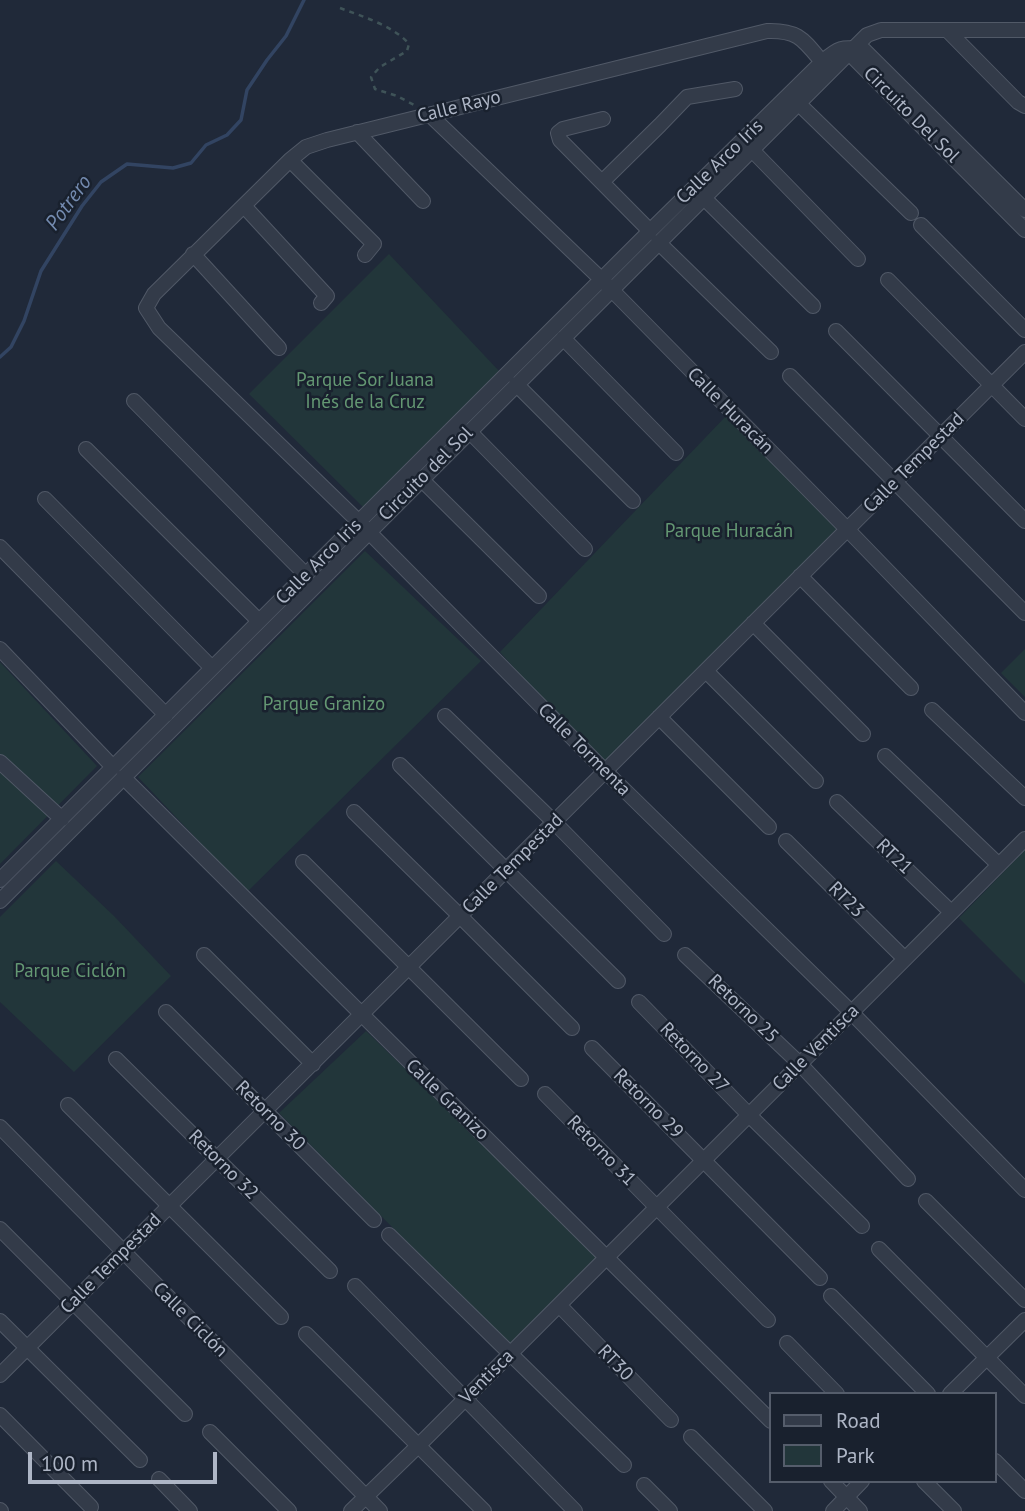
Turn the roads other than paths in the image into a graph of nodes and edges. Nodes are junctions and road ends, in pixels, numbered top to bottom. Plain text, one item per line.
1 (1025, 30) edge
2 (948, 31) junction
3 (852, 48) junction
4 (822, 62) junction
5 (735, 89) dead end
6 (797, 103) junction
7 (1025, 106) edge
8 (430, 115) junction
9 (603, 119) dead end
10 (357, 132) junction
11 (751, 149) junction
12 (290, 160) junction
13 (602, 182) junction
14 (704, 197) junction
15 (423, 201) dead end
16 (244, 206) junction
17 (1025, 210) edge
18 (911, 213) dead end
19 (920, 225) dead end
20 (1025, 230) edge
21 (654, 237) junction
22 (194, 254) junction
23 (365, 255) dead end
24 (859, 259) dead end
25 (888, 281) dead end
26 (606, 285) junction
27 (321, 303) dead end
28 (813, 306) dead end
29 (146, 308) joint
30 (1025, 330) edge
31 (836, 331) dead end
32 (563, 338) junction
33 (279, 348) dead end
34 (771, 352) dead end
35 (1025, 352) edge
36 (790, 376) dead end
37 (516, 384) junction
38 (991, 385) junction
39 (134, 401) dead end
40 (1025, 419) edge
41 (469, 431) junction
42 (940, 436) junction
43 (86, 449) dead end
44 (676, 453) dead end
45 (421, 479) junction
46 (895, 482) junction
47 (45, 499) dead end
48 (633, 501) dead end
49 (1025, 521) edge
50 (364, 527) junction
51 (847, 529) junction
52 (0, 547) edge
53 (586, 549) dead end
54 (306, 575) junction
55 (800, 576) junction
56 (539, 596) dead end
57 (1025, 613) edge
58 (259, 621) junction
59 (753, 623) junction
60 (0, 649) edge
61 (212, 668) junction
62 (706, 671) junction
63 (911, 688) dead end
64 (932, 710) dead end
65 (1025, 713) edge
66 (166, 715) junction
67 (445, 716) dead end
68 (659, 717) junction
69 (863, 734) dead end
70 (885, 756) dead end
71 (0, 762) edge
72 (400, 765) dead end
73 (605, 771) junction
74 (118, 772) junction
75 (816, 781) dead end
76 (1025, 798) edge
77 (837, 802) dead end
78 (354, 812) dead end
79 (62, 819) junction
80 (554, 822) junction
81 (769, 827) dead end
82 (1025, 839) edge
83 (786, 841) dead end
84 (35, 855) junction
85 (303, 862) dead end
86 (999, 865) junction
87 (506, 870) junction
88 (0, 880) edge
89 (0, 901) edge
90 (951, 912) junction
91 (460, 916) junction
92 (664, 934) dead end
93 (685, 954) dead end
94 (204, 955) dead end
95 (905, 958) junction
96 (409, 968) junction
97 (618, 981) dead end
98 (639, 1002) dead end
99 (166, 1012) dead end
100 (852, 1012) junction
101 (360, 1015) junction
102 (572, 1028) dead end
103 (593, 1048) dead end
104 (116, 1059) dead end
105 (313, 1064) junction
106 (800, 1064) junction
107 (522, 1079) dead end
108 (545, 1094) dead end
109 (68, 1105) dead end
110 (265, 1111) junction
111 (749, 1115) junction
112 (0, 1127) edge
113 (217, 1159) junction
114 (703, 1161) junction
115 (908, 1179) dead end
116 (1025, 1190) edge
117 (926, 1201) dead end
118 (170, 1206) junction
119 (656, 1208) junction
120 (374, 1220) dead end
121 (862, 1226) dead end
122 (0, 1229) edge
123 (389, 1235) dead end
124 (879, 1249) dead end
125 (123, 1252) junction
126 (607, 1257) junction
127 (330, 1271) dead end
128 (820, 1278) dead end
129 (355, 1286) dead end
130 (831, 1296) dead end
131 (1025, 1300) edge
132 (73, 1302) junction
133 (559, 1305) junction
134 (281, 1317) dead end
135 (768, 1320) dead end
136 (1025, 1320) edge
137 (0, 1321) edge
138 (306, 1335) dead end
139 (787, 1343) dead end
140 (27, 1348) junction
141 (511, 1353) junction
142 (987, 1357) junction
143 (0, 1375) edge
144 (835, 1392) edge
145 (926, 1392) edge
146 (952, 1392) edge
147 (1025, 1396) edge
148 (465, 1399) junction
149 (185, 1414) dead end
150 (0, 1415) edge
151 (769, 1419) edge
152 (671, 1420) dead end
153 (210, 1432) dead end
154 (691, 1437) dead end
155 (419, 1445) junction
156 (140, 1461) dead end
157 (997, 1463) edge
158 (624, 1465) dead end
159 (159, 1479) dead end
160 (833, 1483) edge
161 (860, 1483) edge
162 (926, 1483) edge
163 (644, 1485) dead end
164 (1025, 1491) edge
165 (365, 1497) junction
166 (847, 1497) junction
167 (91, 1507) dead end
168 (190, 1511) edge
169 (289, 1511) edge
170 (351, 1511) edge
171 (380, 1511) edge
172 (484, 1511) edge
173 (575, 1511) edge
174 (670, 1511) edge
175 (765, 1511) edge
176 (832, 1511) edge
177 (860, 1511) edge
178 (954, 1511) edge

1 - 2 street
2 - 3 street
2 - 7 street
3 - 4 street, Calle Arco Iris
3 - 6 street, Circuito del Sol
3 - 17 street, Circuito Del Sol
3 - 20 street, Circuito Del Sol
4 - 8 street, Calle Rayo
4 - 21 street, Calle Arco Iris
5 - 13 street
6 - 11 street, Circuito del Sol
6 - 18 street
8 - 10 street, Calle Rayo
8 - 26 street, Calle Huracán
9 - 13 street
10 - 12 street, Calle Rayo
10 - 15 street
11 - 14 street, Circuito del Sol
11 - 24 street
12 - 16 street, Calle Rayo
12 - 23 street
13 - 21 street
14 - 21 street, Circuito del Sol
14 - 28 street
16 - 22 street, Calle Rayo
16 - 27 street
19 - 30 street
21 - 26 street, Calle Arco Iris
21 - 34 street
22 - 29 street, Calle Rayo
22 - 33 street
25 - 38 street
26 - 32 street, Circuito del Sol
26 - 50 street, Calle Arco Iris
26 - 51 street, Calle Huracán
29 - 50 street, Calle Tormenta
31 - 42 street
32 - 37 street, Circuito del Sol
32 - 44 street
35 - 38 street, Calle Tempestad
36 - 46 street
37 - 41 street, Circuito del Sol
37 - 48 street
38 - 40 street
38 - 42 street, Calle Tempestad
39 - 54 street
41 - 45 street, Circuito del Sol
41 - 53 street
42 - 46 street, Calle Tempestad
42 - 49 street
43 - 58 street
45 - 50 street, Circuito del Sol
45 - 56 street
46 - 51 street, Calle Tempestad
46 - 57 street
47 - 61 street
50 - 54 street, Calle Arco Iris
50 - 73 street, Calle Tormenta
50 - 74 street, Circuito del Sol
51 - 55 street, Calle Tempestad
51 - 65 street, Calle Huracán
52 - 66 street
54 - 58 street, Calle Arco Iris
55 - 59 street, Calle Tempestad
55 - 63 street
58 - 61 street, Calle Arco Iris
59 - 62 street, Calle Tempestad
59 - 69 street
60 - 74 street, Calle Granizo
61 - 66 street, Calle Arco Iris
62 - 68 street, Calle Tempestad
62 - 75 street
64 - 76 street
66 - 74 street, Calle Arco Iris
67 - 80 street
68 - 73 street, Calle Tempestad
68 - 81 street
70 - 86 street
71 - 79 street
72 - 87 street
73 - 80 street, Calle Tempestad
73 - 100 street, Calle Tormenta
74 - 79 street, Calle Arco Iris
74 - 84 street, Circuito del Sol
74 - 101 street, Calle Granizo
77 - 90 street, RT21
78 - 91 street
79 - 84 street, Calle Arco Iris
80 - 87 street, Calle Tempestad
80 - 92 street
82 - 86 street, Calle Ventisca
83 - 95 street, RT23
84 - 88 street, Calle Arco Iris
84 - 89 street, Circuito del Sol
85 - 96 street
86 - 90 street, Calle Ventisca
87 - 91 street, Calle Tempestad
87 - 97 street
90 - 95 street, Calle Ventisca
91 - 96 street, Calle Tempestad
91 - 102 street
93 - 106 street, Retorno 25
94 - 105 street
95 - 100 street, Calle Ventisca
96 - 101 street, Calle Tempestad
96 - 107 street
98 - 111 street, Retorno 27
99 - 110 street, Retorno 30
100 - 106 street, Calle Ventisca
100 - 116 street, Calle Tormenta
101 - 105 street, Calle Tempestad
101 - 126 street, Calle Granizo
103 - 114 street, Retorno 29
104 - 113 street, Retorno 32
105 - 110 street, Calle Tempestad
106 - 111 street, Calle Ventisca
106 - 115 street, Retorno 25
108 - 119 street, Retorno 31
109 - 118 street
110 - 113 street, Calle Tempestad
110 - 120 street, Retorno 30
111 - 114 street, Calle Ventisca
111 - 121 street, Retorno 27
112 - 125 street, Calle Ciclón
113 - 118 street, Calle Tempestad
113 - 127 street, Retorno 32
114 - 119 street, Calle Ventisca
114 - 128 street, Retorno 29
117 - 131 street
118 - 125 street, Calle Tempestad
118 - 134 street
119 - 126 street, Calle Ventisca
119 - 135 street, Retorno 31
122 - 132 street
123 - 141 street
124 - 142 street
125 - 132 street, Calle Tempestad
125 - 165 street, Calle Ciclón
126 - 133 street, Ventisca
126 - 151 street, Calle Granizo
129 - 148 street
130 - 145 street
132 - 140 street, Calle Tempestad
132 - 149 street
133 - 141 street, Ventisca
133 - 152 street, RT30
136 - 142 street
137 - 140 street
138 - 155 street
139 - 144 street
140 - 143 street, Calle Tempestad
140 - 156 street
141 - 148 street, Ventisca
141 - 158 street
142 - 146 street
142 - 147 street
148 - 155 street, Ventisca
148 - 173 street
150 - 167 street
153 - 169 street
154 - 175 street
155 - 165 street, Ventisca
155 - 172 street
157 - 164 street
159 - 168 street
160 - 166 street
161 - 166 street
162 - 178 street
163 - 174 street
165 - 170 street
165 - 171 street, Calle Ciclón
166 - 176 street
166 - 177 street

